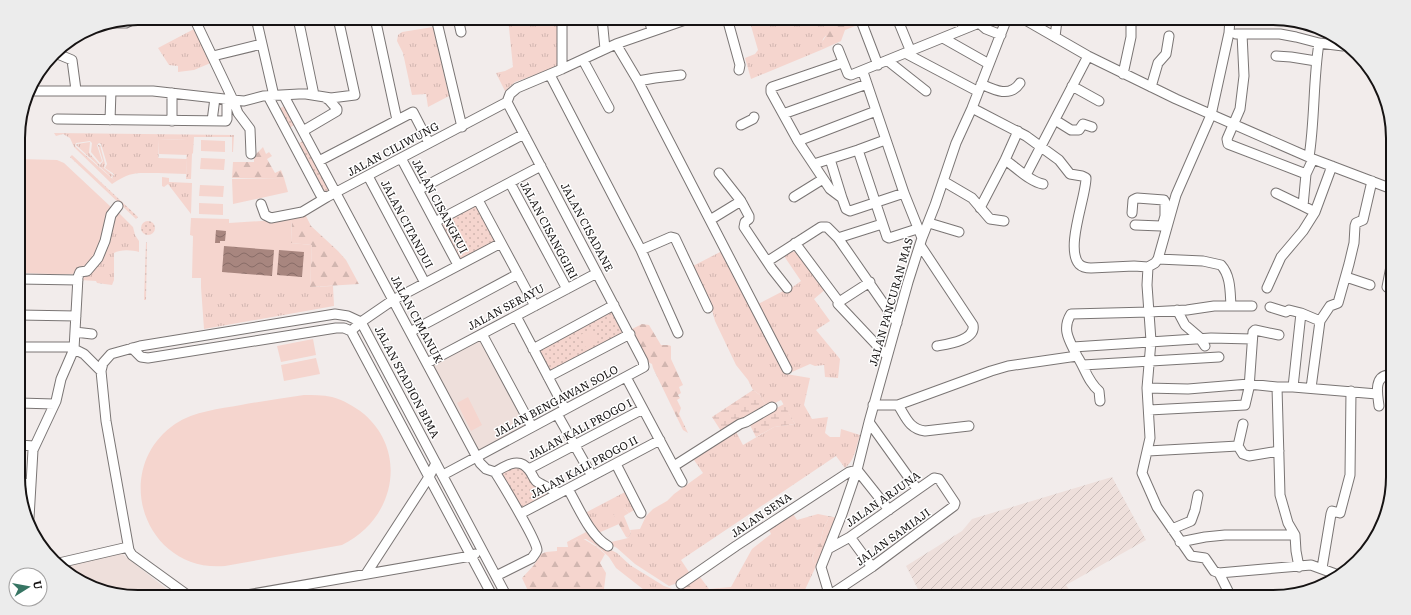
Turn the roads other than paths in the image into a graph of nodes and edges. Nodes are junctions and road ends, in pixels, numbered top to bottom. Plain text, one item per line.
1 (197, 25) edge
2 (258, 25) edge
3 (299, 25) edge
4 (340, 25) edge
5 (377, 25) edge
6 (438, 25) edge
7 (460, 25) edge
8 (562, 25) edge
9 (603, 25) edge
10 (651, 25) edge
11 (668, 25) edge
12 (728, 25) edge
13 (863, 25) edge
14 (899, 25) edge
15 (963, 25) edge
16 (973, 25) edge
17 (981, 25) edge
18 (1005, 25) edge
19 (1034, 25) edge
20 (1056, 25) edge
21 (1131, 25) edge
22 (1230, 25) edge
23 (964, 29) junction
24 (652, 31) junction
25 (461, 32) dead end
26 (1229, 33) junction
27 (1242, 34) junction
28 (1001, 35) junction
29 (1169, 36) dead end
30 (1055, 37) junction
31 (943, 38) junction
32 (1319, 43) junction
33 (262, 44) junction
34 (616, 44) junction
35 (1338, 45) edge
36 (605, 49) junction
37 (838, 49) dead end
38 (909, 53) junction
39 (61, 55) edge
40 (212, 56) junction
41 (1088, 56) junction
42 (1276, 56) dead end
43 (583, 60) junction
44 (888, 61) junction
45 (1316, 61) junction
46 (842, 63) junction
47 (989, 64) junction
48 (878, 65) junction
49 (562, 69) junction
50 (739, 70) dead end
51 (863, 72) junction
52 (1123, 74) junction
53 (550, 75) junction
54 (681, 75) dead end
55 (638, 82) junction
56 (1020, 83) dead end
57 (867, 84) junction
58 (1072, 86) junction
59 (1151, 87) junction
60 (979, 88) junction
61 (76, 90) junction
62 (36, 91) edge
63 (111, 91) junction
64 (926, 91) dead end
65 (174, 94) junction
66 (314, 95) junction
67 (271, 96) junction
68 (284, 96) junction
69 (324, 97) junction
70 (215, 98) junction
71 (230, 100) junction
72 (1100, 101) dead end
73 (507, 102) junction
74 (609, 108) dead end
75 (972, 108) junction
76 (876, 111) junction
77 (783, 114) junction
78 (1211, 115) junction
79 (754, 117) dead end
80 (57, 119) dead end
81 (110, 120) junction
82 (397, 120) junction
83 (1055, 120) junction
84 (174, 121) junction
85 (212, 121) junction
86 (1235, 124) junction
87 (741, 125) dead end
88 (462, 127) junction
89 (1092, 128) dead end
90 (303, 130) junction
91 (1018, 131) junction
92 (524, 134) junction
93 (885, 140) junction
94 (798, 141) junction
95 (429, 143) junction
96 (1041, 147) junction
97 (858, 150) junction
98 (251, 154) dead end
99 (400, 158) junction
100 (1311, 158) junction
101 (830, 159) junction
102 (1005, 160) junction
103 (319, 161) junction
104 (814, 164) junction
105 (541, 166) junction
106 (1332, 166) junction
107 (719, 173) dead end
108 (1306, 174) junction
109 (1026, 175) junction
110 (368, 176) junction
111 (823, 179) junction
112 (944, 181) junction
113 (1372, 181) junction
114 (510, 183) junction
115 (1043, 184) dead end
116 (1386, 187) edge
117 (418, 190) junction
118 (336, 192) junction
119 (904, 193) junction
120 (1276, 193) dead end
121 (327, 197) junction
122 (794, 197) dead end
123 (842, 198) junction
124 (478, 200) junction
125 (742, 201) junction
126 (261, 204) dead end
127 (876, 204) junction
128 (118, 206) dead end
129 (1304, 206) junction
130 (980, 208) junction
131 (1315, 212) junction
132 (1132, 213) dead end
133 (1167, 215) junction
134 (710, 220) junction
135 (1004, 221) dead end
136 (435, 222) junction
137 (929, 222) junction
138 (882, 224) junction
139 (1135, 225) dead end
140 (917, 229) junction
141 (959, 232) dead end
142 (838, 238) junction
143 (921, 241) junction
144 (501, 243) junction
145 (795, 243) junction
146 (641, 250) junction
147 (1158, 259) junction
148 (768, 261) junction
149 (458, 265) junction
150 (1148, 267) junction
151 (597, 273) junction
152 (518, 274) junction
153 (1346, 277) junction
154 (25, 279) edge
155 (78, 280) junction
156 (870, 282) junction
157 (425, 283) junction
158 (1370, 285) dead end
159 (787, 288) dead end
160 (1267, 288) dead end
161 (567, 289) junction
162 (393, 300) junction
163 (838, 302) junction
164 (614, 304) junction
165 (535, 306) junction
166 (1231, 306) junction
167 (1252, 306) dead end
168 (1270, 307) dead end
169 (708, 308) dead end
170 (1176, 310) junction
171 (1149, 312) junction
172 (1301, 313) junction
173 (25, 315) edge
174 (76, 316) junction
175 (516, 316) junction
176 (1320, 321) junction
177 (361, 322) junction
178 (896, 323) junction
179 (351, 331) junction
180 (75, 332) junction
181 (410, 332) junction
182 (678, 333) dead end
183 (92, 334) dead end
184 (482, 334) junction
185 (630, 334) junction
186 (1279, 335) dead end
187 (1252, 338) junction
188 (1151, 341) junction
189 (1203, 343) junction
190 (937, 346) dead end
191 (25, 347) edge
192 (136, 347) junction
193 (1073, 347) junction
194 (74, 349) junction
195 (533, 349) junction
196 (887, 356) junction
197 (1077, 356) junction
198 (1219, 357) dead end
199 (1150, 361) junction
200 (427, 363) junction
201 (644, 364) joint
202 (1083, 365) junction
203 (787, 369) dead end
204 (101, 371) junction
205 (1386, 376) edge
206 (548, 377) junction
207 (626, 377) junction
208 (1249, 384) junction
209 (1277, 387) junction
210 (1293, 387) junction
211 (1147, 388) junction
212 (1311, 388) junction
213 (1351, 391) junction
214 (1377, 394) junction
215 (1100, 401) dead end
216 (25, 403) edge
217 (54, 404) junction
218 (874, 405) junction
219 (898, 405) junction
220 (1380, 406) dead end
221 (772, 407) dead end
222 (643, 409) junction
223 (1149, 410) junction
224 (561, 412) junction
225 (869, 422) junction
226 (1243, 424) dead end
227 (969, 426) dead end
228 (532, 427) junction
229 (660, 440) junction
230 (25, 446) edge
231 (34, 446) junction
232 (574, 446) junction
233 (1238, 446) junction
234 (1148, 451) junction
235 (1279, 452) junction
236 (477, 456) junction
237 (436, 463) junction
238 (616, 464) junction
239 (674, 466) junction
240 (529, 469) junction
241 (857, 470) junction
242 (495, 472) junction
243 (443, 475) junction
244 (592, 476) junction
245 (429, 477) junction
246 (682, 482) dead end
247 (25, 484) edge
248 (31, 484) junction
249 (568, 489) junction
250 (917, 489) junction
251 (947, 491) joint
252 (559, 493) junction
253 (1198, 495) dead end
254 (30, 508) edge
255 (889, 510) junction
256 (641, 513) dead end
257 (520, 514) junction
258 (1172, 529) junction
259 (1295, 535) junction
260 (850, 536) junction
261 (1180, 542) junction
262 (608, 546) dead end
263 (128, 547) junction
264 (828, 549) junction
265 (482, 550) junction
266 (471, 556) junction
267 (63, 562) edge
268 (872, 567) junction
269 (1299, 567) junction
270 (1322, 568) junction
271 (1219, 573) junction
272 (1333, 573) edge
273 (366, 574) junction
274 (496, 576) junction
275 (681, 584) dead end
276 (180, 590) edge
277 (275, 590) edge
278 (489, 590) edge
279 (503, 590) edge
280 (828, 590) edge
281 (839, 590) edge
282 (1228, 590) edge

1 - 40 street
2 - 33 street
3 - 66 street
4 - 69 street
5 - 82 street
6 - 88 street
7 - 25 street
8 - 49 street
9 - 36 street
10 - 24 street
11 - 24 street
12 - 50 street
13 - 48 street
14 - 38 street
15 - 23 street
16 - 23 street
17 - 28 street
18 - 28 street, JALAN PANCURAN MAS
19 - 30 street
20 - 30 street
21 - 52 street
22 - 26 street
23 - 31 street
24 - 34 street
26 - 27 street
26 - 78 street
27 - 32 street
27 - 86 street
28 - 47 street, JALAN PANCURAN MAS
29 - 59 street
30 - 41 street
31 - 38 street
31 - 47 street
32 - 35 street
32 - 45 street
33 - 40 street
33 - 67 street
34 - 36 street
34 - 55 street
36 - 43 street
37 - 46 street
38 - 44 street
38 - 60 street
39 - 61 street
40 - 71 street
41 - 52 street
41 - 58 street
42 - 45 street
43 - 49 street
43 - 74 street
44 - 48 street
44 - 64 street
45 - 100 street
46 - 51 street
46 - 77 street
47 - 60 street, JALAN PANCURAN MAS
48 - 51 street
49 - 53 street
51 - 57 street
52 - 59 street
53 - 73 street
53 - 146 street
54 - 55 street
55 - 134 street
56 - 60 street
57 - 76 street
57 - 77 street
58 - 72 street
58 - 83 street
59 - 78 street
60 - 75 street, JALAN PANCURAN MAS
61 - 62 street
61 - 63 street
63 - 65 street
63 - 81 street
65 - 70 street
65 - 84 street
66 - 68 street
66 - 69 street
67 - 68 street
67 - 71 street
67 - 121 street
68 - 90 street, JALAN CIMANUK
69 - 90 street
70 - 71 street
70 - 85 street
71 - 85 street
71 - 98 street
73 - 88 street, JALAN CILIWUNG
73 - 92 street, JALAN CISADANE
75 - 91 street
75 - 112 street, JALAN PANCURAN MAS
76 - 93 street
76 - 94 street
77 - 94 street
78 - 86 street
78 - 133 street
79 - 87 street
80 - 81 street
81 - 84 street
82 - 95 street
82 - 103 street
83 - 89 street
83 - 96 street
84 - 85 street
86 - 100 street
86 - 108 street
88 - 95 street, JALAN CILIWUNG
90 - 103 street, JALAN CIMANUK
91 - 96 street
91 - 102 street
92 - 105 street, JALAN CISADANE
92 - 117 street
93 - 97 street
93 - 119 street
94 - 104 street
95 - 99 street, JALAN CILIWUNG
96 - 109 street
96 - 150 street
97 - 101 street
97 - 127 street
99 - 110 street, JALAN CILIWUNG
99 - 117 street, JALAN CISANGKUI
100 - 106 street
100 - 108 street
101 - 104 street
101 - 123 street
102 - 109 street
102 - 130 street
103 - 118 street, JALAN CIMANUK
104 - 111 street
105 - 114 street
105 - 151 street, JALAN CISADANE
106 - 113 street
106 - 131 street
107 - 125 street
108 - 129 street
109 - 115 street
110 - 118 street, JALAN CILIWUNG
110 - 157 street, JALAN CITANDUI
111 - 122 street
111 - 123 street
112 - 130 street
112 - 137 street, JALAN PANCURAN MAS
113 - 116 street
113 - 153 street
114 - 124 street
114 - 161 street, JALAN CISANGGIRI
117 - 136 street, JALAN CISANGKUI
118 - 121 street
118 - 162 street, JALAN CIMANUK
119 - 127 street
119 - 140 street
120 - 129 street
121 - 126 street
123 - 127 street
124 - 136 street
124 - 144 street
125 - 134 street
125 - 148 street
127 - 138 street
128 - 155 street
129 - 131 street
130 - 135 street
131 - 160 street
132 - 133 street
133 - 139 street
133 - 147 street
134 - 203 street
136 - 149 street, JALAN CISANGKUI
137 - 141 street
137 - 143 street, JALAN PANCURAN MAS
138 - 140 street
138 - 142 street
140 - 143 street
142 - 145 street
142 - 156 street
143 - 178 street, JALAN PANCURAN MAS
143 - 190 street
144 - 149 street
144 - 152 street
145 - 148 street
145 - 163 street
146 - 169 street
146 - 182 street
147 - 150 street
147 - 166 street
148 - 159 street
149 - 157 street
150 - 171 street
151 - 161 street, JALAN SERAYU
151 - 164 street, JALAN CISADANE
152 - 165 street
152 - 181 street
153 - 158 street
153 - 176 street
154 - 155 street
155 - 174 street
156 - 163 street
156 - 178 street
157 - 162 street
161 - 165 street, JALAN SERAYU
162 - 177 street
162 - 181 street, JALAN CIMANUK
163 - 196 street
164 - 185 street, JALAN CISADANE
164 - 195 street
165 - 175 street, JALAN SERAYU
166 - 167 street
166 - 170 street
168 - 172 street
170 - 171 street
170 - 189 street
171 - 188 street
171 - 193 street
172 - 176 street
172 - 210 street
173 - 174 street
174 - 180 street
175 - 184 street, JALAN SERAYU
175 - 195 street
176 - 212 street
177 - 179 street
177 - 192 street, JALAN STADION BIMA
177 - 237 street, JALAN STADION BIMA
178 - 196 street, JALAN PANCURAN MAS
179 - 192 street
179 - 245 street
180 - 183 street
180 - 194 street
181 - 200 street, JALAN CIMANUK
184 - 200 street, JALAN SERAYU
184 - 228 street
185 - 201 street, JALAN CISADANE
185 - 206 street
186 - 187 street
187 - 189 street
187 - 208 street
188 - 189 street
188 - 193 street
188 - 199 street
191 - 194 street
192 - 204 street, JALAN STADION BIMA
193 - 197 street
194 - 204 street
194 - 217 street
195 - 206 street
196 - 218 street, JALAN PANCURAN MAS
197 - 202 street
197 - 219 street
198 - 199 street
199 - 202 street
199 - 211 street
200 - 236 street, JALAN CIMANUK
201 - 207 street, JALAN BENGAWAN SOLO
202 - 215 street
204 - 263 street
205 - 214 street
206 - 224 street
207 - 222 street
207 - 224 street, JALAN BENGAWAN SOLO
208 - 209 street
208 - 211 street
208 - 223 street
209 - 210 street
209 - 235 street
210 - 212 street
211 - 223 street
212 - 213 street
213 - 214 street
213 - 270 street
214 - 220 street
216 - 217 street
217 - 231 street
218 - 219 street
218 - 225 street, JALAN PANCURAN MAS
219 - 227 street
221 - 239 street
222 - 229 street
222 - 232 street, JALAN KALI PROGO I
223 - 234 street
224 - 228 street, JALAN BENGAWAN SOLO
224 - 232 street
225 - 241 street, JALAN PANCURAN MAS
225 - 250 street
226 - 233 street
228 - 236 street, JALAN BENGAWAN SOLO
229 - 238 street, JALAN KALI PROGO II
229 - 239 street
230 - 231 street
231 - 248 street
232 - 240 street, JALAN KALI PROGO I
232 - 244 street
233 - 234 street
233 - 235 street
234 - 258 street
235 - 259 street
236 - 242 street, JALAN CIMANUK
236 - 243 street, JALAN BENGAWAN SOLO
237 - 243 street, JALAN STADION BIMA
237 - 245 street
238 - 244 street, JALAN KALI PROGO II
238 - 256 street
239 - 246 street
240 - 242 street
240 - 252 street
241 - 255 street
241 - 264 street, JALAN PANCURAN MAS
241 - 275 street, JALAN SENA
242 - 257 street
243 - 265 street, JALAN STADION BIMA
244 - 249 street, JALAN KALI PROGO II
245 - 266 street
245 - 273 street
247 - 248 street
248 - 254 street
249 - 252 street, JALAN KALI PROGO II
249 - 262 street
250 - 251 street, JALAN ARJUNA
250 - 255 street, JALAN ARJUNA
251 - 268 street, JALAN SAMIAJI
252 - 257 street, JALAN KALI PROGO II
253 - 258 street
255 - 260 street, JALAN ARJUNA
257 - 274 street
258 - 261 street
259 - 261 street
259 - 269 street
260 - 264 street, JALAN ARJUNA
260 - 268 street
261 - 271 street
263 - 267 street
263 - 276 street
264 - 280 street, JALAN PANCURAN MAS
265 - 266 street
265 - 274 street, JALAN STADION BIMA
266 - 273 street
266 - 278 street
268 - 281 street, JALAN SAMIAJI
269 - 270 street
269 - 271 street
270 - 272 street
271 - 282 street
273 - 277 street
274 - 279 street, JALAN STADION BIMA

